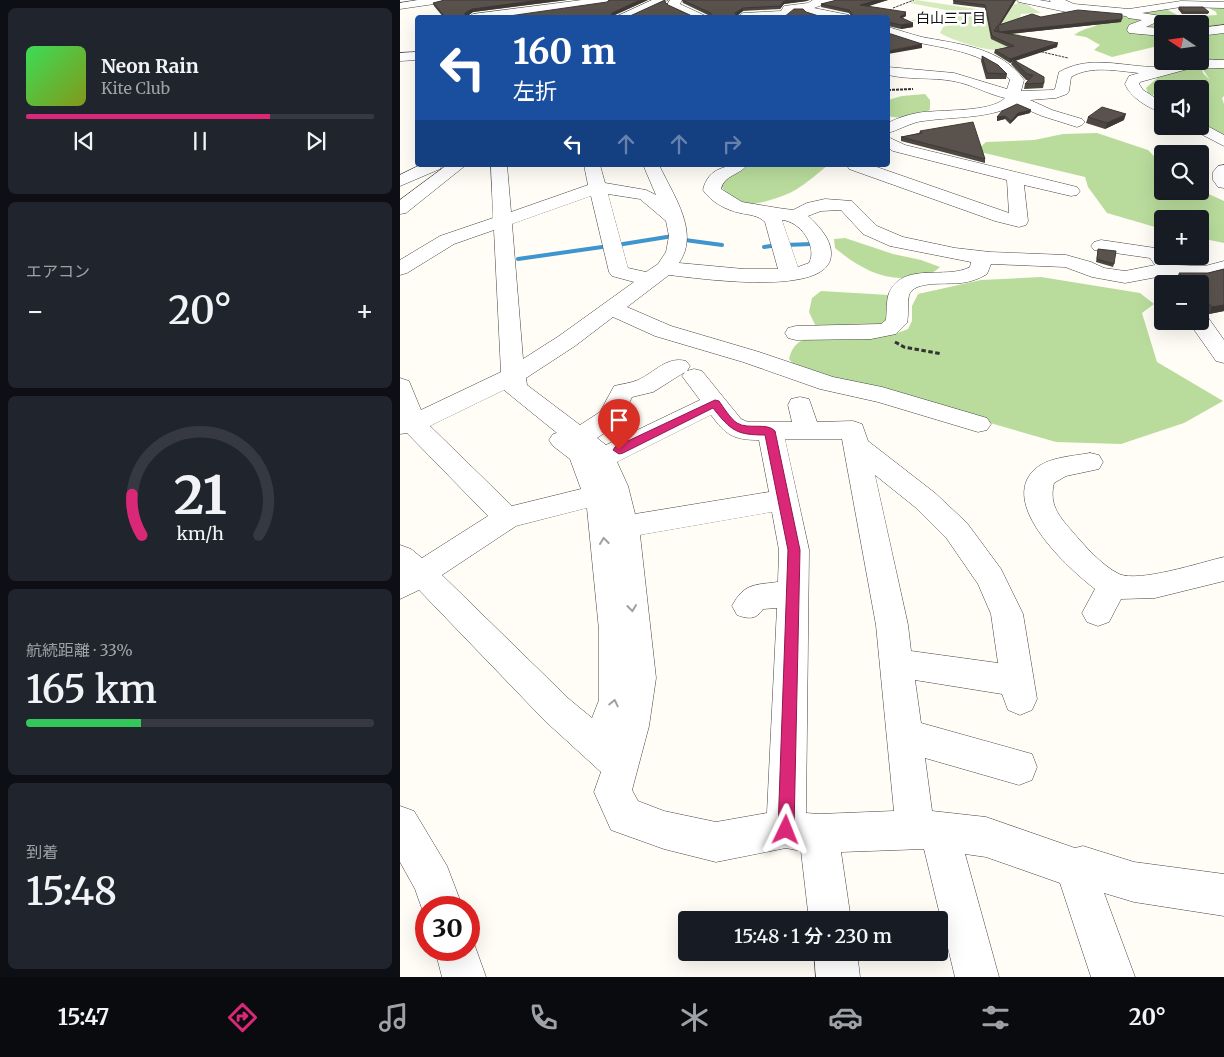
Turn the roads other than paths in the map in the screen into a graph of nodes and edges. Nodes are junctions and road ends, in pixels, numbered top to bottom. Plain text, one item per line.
1 (441, 0) edge
2 (607, 0) edge
3 (832, 0) edge
4 (1023, 0) edge
5 (1055, 0) edge
6 (1072, 0) edge
7 (657, 1) edge
8 (574, 2) edge
9 (811, 3) edge
10 (423, 4) edge
11 (676, 4) edge
12 (703, 5) edge
13 (750, 5) edge
14 (400, 6) edge
15 (1222, 6) edge
16 (1089, 8) junction
17 (521, 10) edge
18 (477, 15) edge
19 (576, 15) edge
20 (627, 15) edge
21 (698, 15) edge
22 (744, 15) edge
23 (770, 15) edge
24 (822, 15) edge
25 (1154, 19) edge
26 (1154, 20) edge
27 (1224, 29) edge
28 (890, 31) edge
29 (1154, 31) edge
30 (1209, 31) edge
31 (1129, 55) dead end
32 (415, 56) edge
33 (400, 57) edge
34 (1222, 63) edge
35 (891, 65) edge
36 (1091, 65) junction
37 (1161, 71) junction
38 (906, 73) junction
39 (890, 77) edge
40 (1011, 96) junction
41 (1154, 103) edge
42 (1077, 122) dead end
43 (890, 127) edge
44 (1209, 133) edge
45 (1224, 141) edge
46 (891, 148) edge
47 (430, 167) edge
48 (455, 167) edge
49 (490, 167) edge
50 (499, 167) edge
51 (592, 167) edge
52 (654, 167) edge
53 (735, 167) edge
54 (867, 167) edge
55 (1224, 170) edge
56 (1015, 178) junction
57 (400, 181) edge
58 (1224, 183) edge
59 (597, 188) junction
60 (1071, 191) dead end
61 (958, 199) dead end
62 (400, 209) edge
63 (766, 212) junction
64 (796, 216) junction
65 (674, 219) junction
66 (497, 223) junction
67 (1101, 246) dead end
68 (982, 257) junction
69 (1224, 267) edge
70 (400, 269) edge
71 (657, 274) junction
72 (790, 274) junction
73 (1166, 275) edge
74 (1154, 276) edge
75 (612, 308) junction
76 (1205, 330) edge
77 (796, 333) dead end
78 (1224, 356) edge
79 (506, 379) junction
80 (400, 386) edge
81 (715, 403) junction
82 (978, 424) dead end
83 (407, 425) edge
84 (770, 431) junction
85 (856, 445) junction
86 (592, 447) junction
87 (1090, 462) dead end
88 (596, 494) junction
89 (784, 500) junction
90 (507, 518) junction
91 (623, 527) junction
92 (1224, 569) edge
93 (407, 573) edge
94 (1113, 586) junction
95 (793, 594) junction
96 (748, 606) dead end
97 (1098, 613) dead end
98 (896, 663) junction
99 (904, 736) junction
100 (610, 757) junction
101 (1019, 767) dead end
102 (400, 825) edge
103 (927, 830) junction
104 (802, 832) junction
105 (1075, 868) junction
106 (1224, 895) edge
107 (439, 896) edge
108 (827, 911) edge
109 (459, 961) edge
110 (836, 961) edge
111 (464, 977) edge
112 (838, 977) edge
113 (977, 977) edge
114 (1113, 977) edge

1 - 10 street
2 - 8 street
3 - 9 street
4 - 16 street
5 - 16 street
6 - 16 street
7 - 20 street
8 - 17 street
8 - 19 street
9 - 23 street
9 - 24 street
10 - 14 street
11 - 12 street
11 - 21 street
13 - 22 street
15 - 16 street
16 - 25 street
17 - 18 street
26 - 29 street
27 - 30 street
28 - 40 street
31 - 36 street
32 - 33 street
34 - 37 street
35 - 38 street
36 - 37 street
36 - 40 street
37 - 41 street
38 - 39 street
38 - 40 street
40 - 42 street
40 - 43 street
44 - 45 street
46 - 56 street
46 - 61 street
47 - 57 street
48 - 62 street
49 - 66 street
50 - 66 street
51 - 59 street
52 - 65 street
53 - 63 street
54 - 56 street
55 - 58 street
56 - 60 street
59 - 65 street
59 - 66 street
59 - 71 street
63 - 64 street
63 - 72 street
64 - 68 street
64 - 72 street
65 - 71 street
66 - 70 street
66 - 79 street
67 - 73 street
68 - 74 street
68 - 77 street
69 - 73 street
71 - 72 street
71 - 75 street
75 - 79 street
75 - 82 street
76 - 78 street
79 - 83 street
79 - 86 street
79 - 88 street
80 - 83 street
81 - 84 street
81 - 86 street
81 - 86 street
83 - 90 street
84 - 85 street
84 - 89 street
85 - 98 street
85 - 98 street
86 - 91 street
87 - 94 street
88 - 90 street
100 -> 88 street
89 - 91 street
89 - 95 street
90 - 93 street
91 -> 100 street
92 - 94 street
93 - 100 street
94 - 97 street
95 - 96 street
95 - 104 street
98 - 99 street
99 - 101 street
99 - 103 street
100 - 104 street
102 - 107 street
103 - 104 street
103 - 105 street
103 - 113 street
104 - 108 street
105 - 106 street
105 - 114 street
109 - 111 street
110 - 112 street

